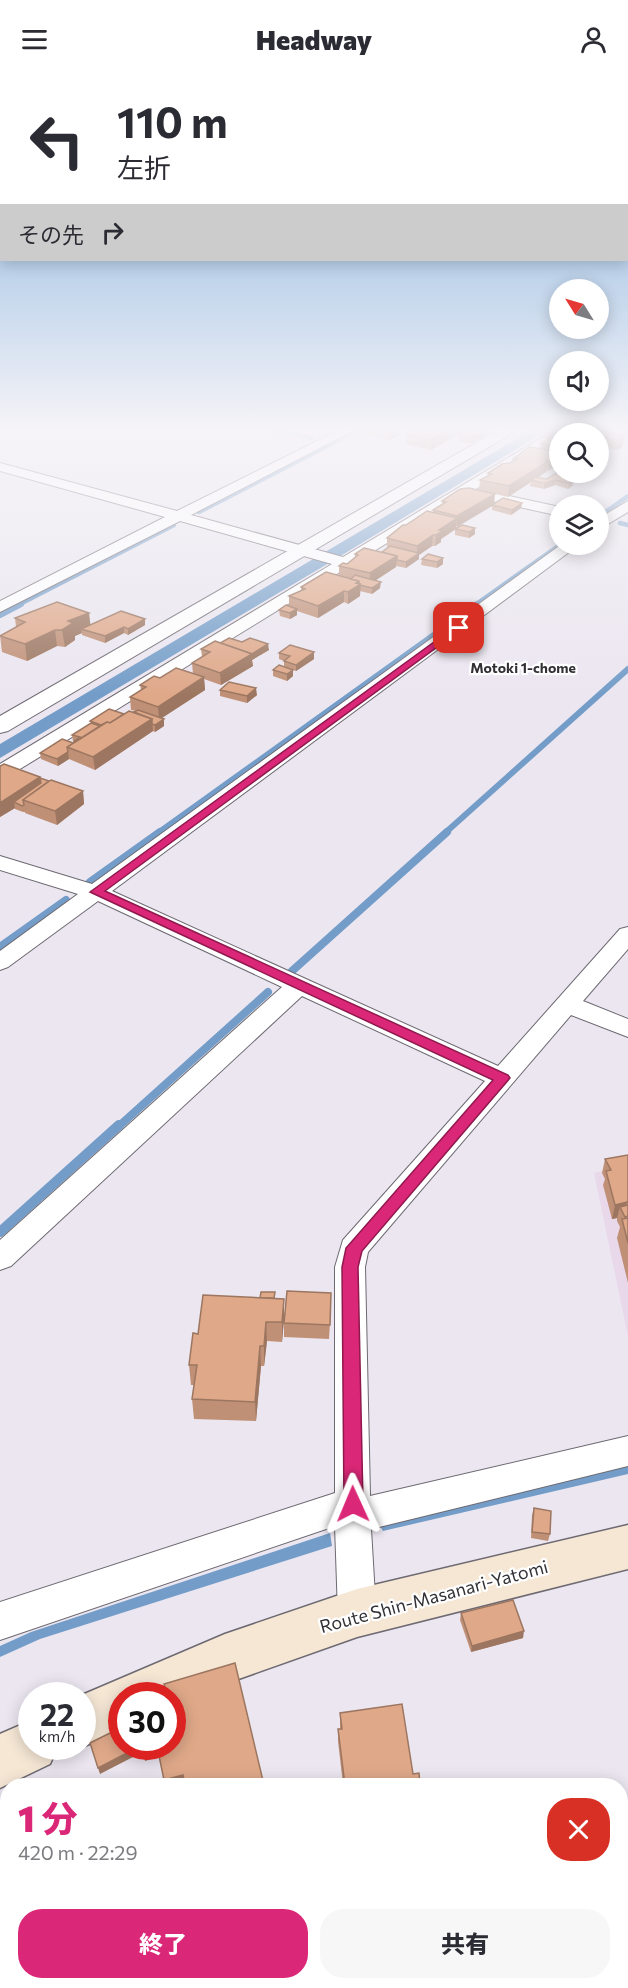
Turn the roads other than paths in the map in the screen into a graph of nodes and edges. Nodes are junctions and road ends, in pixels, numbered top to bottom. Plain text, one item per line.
1 (177, 517) edge
2 (183, 517) edge
3 (364, 517) edge
4 (419, 517) edge
5 (609, 524) edge
6 (620, 526) dead end
7 (307, 551) junction
8 (558, 555) edge
9 (342, 562) junction
10 (0, 607) edge
11 (0, 726) edge
12 (0, 773) edge
13 (0, 863) edge
14 (96, 892) junction
15 (628, 934) edge
16 (0, 962) edge
17 (299, 985) junction
18 (568, 1004) junction
19 (628, 1029) edge
20 (502, 1078) junction
21 (0, 1258) edge
22 (628, 1451) edge
23 (353, 1510) junction
24 (628, 1547) edge
25 (357, 1613) junction
26 (0, 1622) edge
27 (172, 1682) edge
28 (18, 1753) edge
29 (0, 1762) edge

1 - 10 street
2 - 7 street
3 - 7 street
4 - 9 street
5 - 6 street
7 - 9 street
7 - 11 street
8 - 14 street
9 - 12 street
13 - 14 street
14 - 16 street
14 - 17 street
15 - 18 street
17 - 20 street
17 - 21 street
18 - 19 street
18 - 20 street
20 - 23 street
22 - 23 street
23 - 25 street
23 - 26 street
24 - 25 main road, Route Shin-Masanari-Yatomi
25 - 27 main road, Route Shin-Masanari-Yatomi
28 - 29 main road

